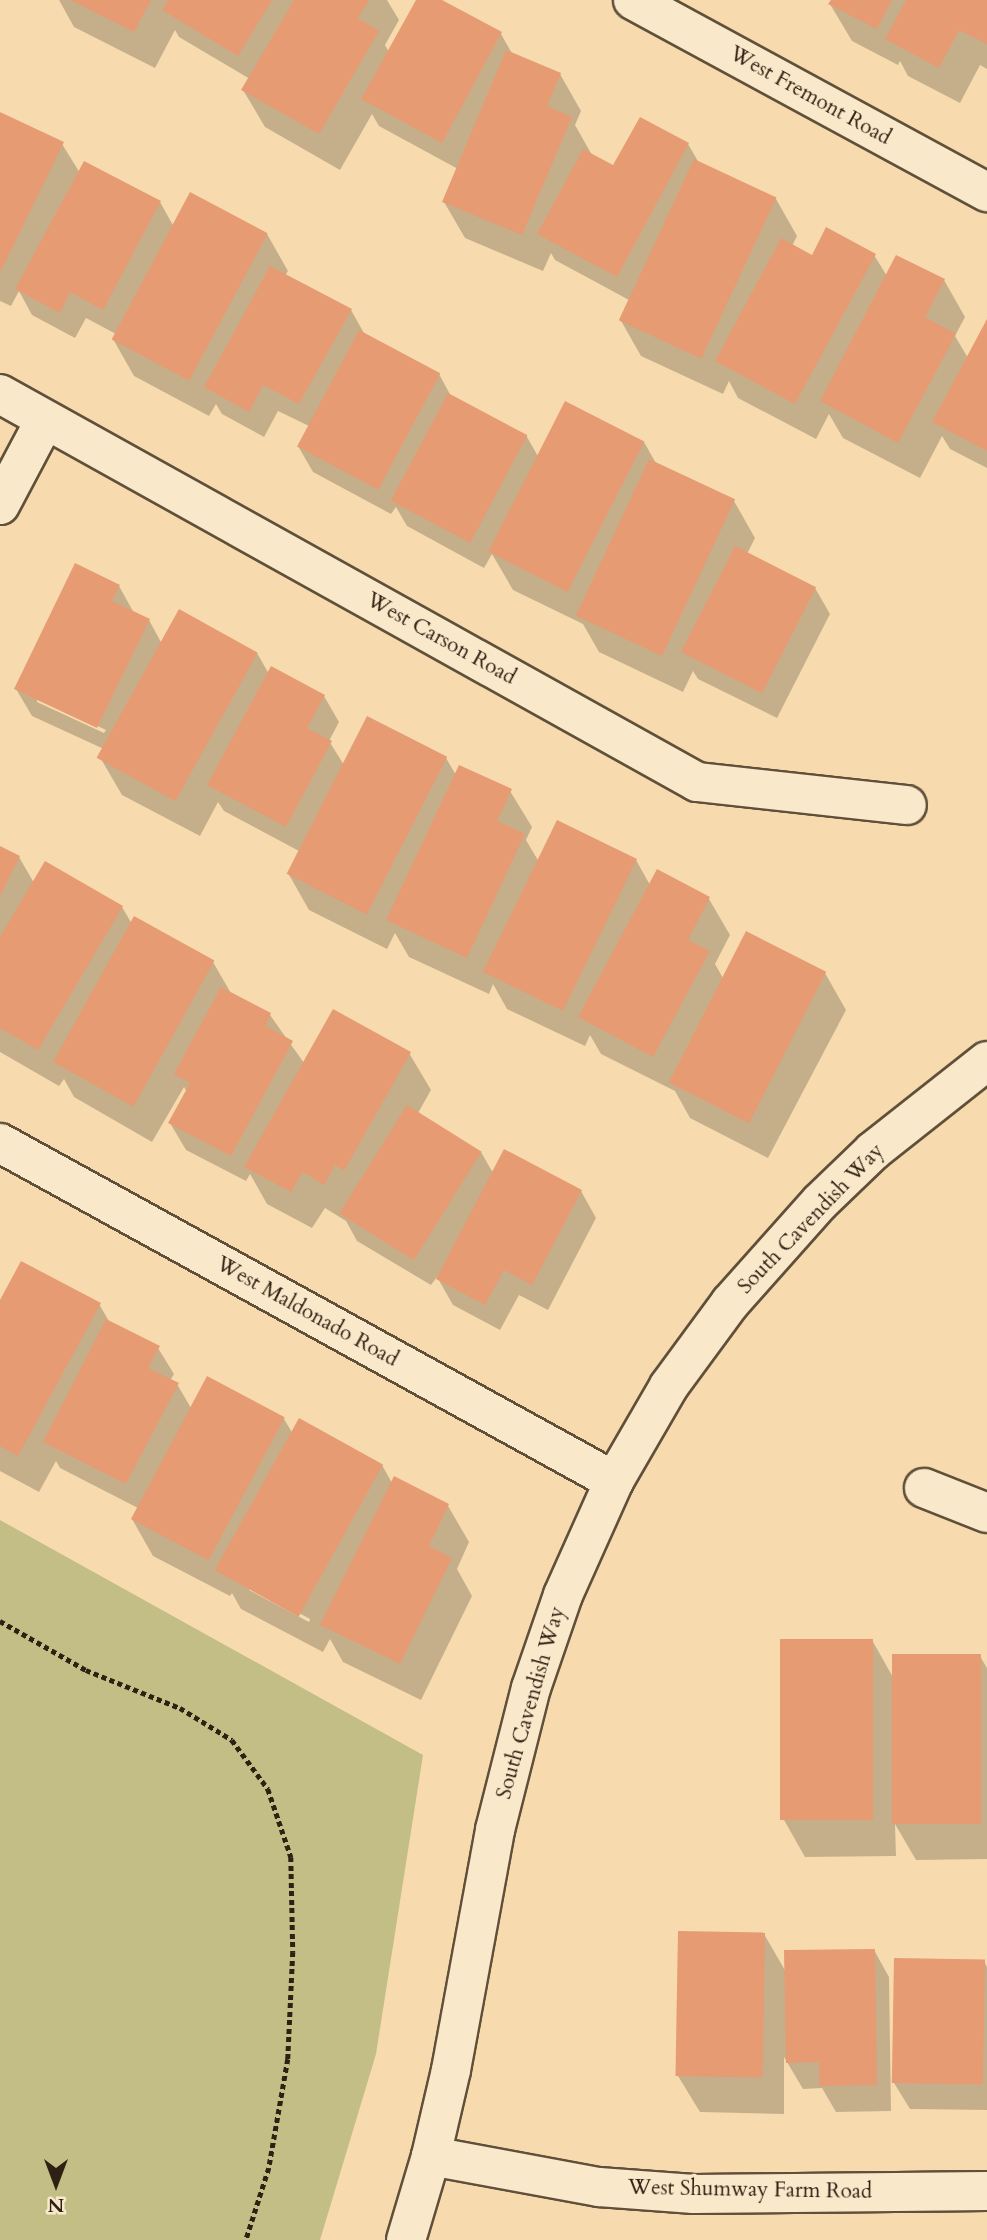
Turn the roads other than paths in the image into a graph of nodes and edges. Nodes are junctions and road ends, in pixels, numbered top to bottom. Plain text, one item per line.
1 (633, 0) edge
2 (987, 192) edge
3 (0, 394) edge
4 (45, 420) junction
5 (0, 505) edge
6 (907, 805) dead end
7 (987, 1061) edge
8 (0, 1143) edge
9 (614, 1480) junction
10 (923, 1488) dead end
11 (987, 1513) edge
12 (431, 2156) junction
13 (987, 2191) edge
14 (406, 2240) edge

1 - 2 street, West Fremont Road
3 - 4 street, West Carson Road
4 - 5 street
4 - 6 street, West Carson Road
7 - 9 street, South Cavendish Way
8 - 9 street, West Maldonado Road
9 - 12 street, South Cavendish Way
10 - 11 street
12 - 13 street, West Shumway Farm Road
12 - 14 street, South Cavendish Way

